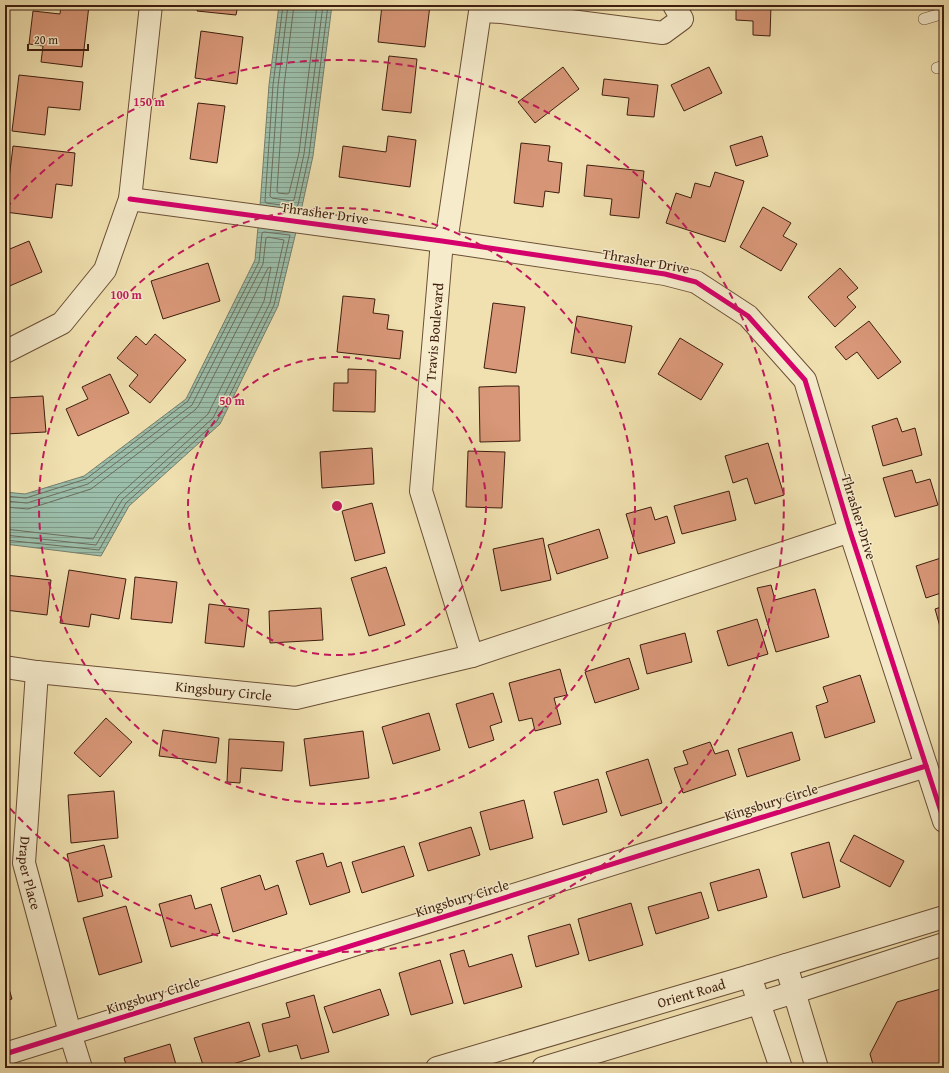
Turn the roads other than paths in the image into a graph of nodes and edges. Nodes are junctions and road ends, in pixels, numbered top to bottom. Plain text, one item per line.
1 (151, 5) edge
2 (674, 5) edge
3 (480, 8) edge
4 (944, 13) edge
5 (924, 19) dead end
6 (130, 199) junction
7 (442, 241) junction
8 (5, 352) edge
9 (850, 531) junction
10 (472, 656) junction
11 (5, 668) edge
12 (37, 672) junction
13 (926, 766) junction
14 (944, 821) edge
15 (944, 917) edge
16 (944, 944) edge
17 (786, 965) junction
18 (750, 976) junction
19 (795, 992) junction
20 (759, 1003) junction
21 (70, 1033) junction
22 (5, 1054) edge
23 (81, 1068) edge
24 (437, 1068) edge
25 (543, 1068) edge
26 (781, 1068) edge
27 (818, 1068) edge

1 - 6 street
2 - 3 street
3 - 7 street, Travis Boulevard
4 - 5 lane
6 - 7 street, Thrasher Drive
6 - 8 street
7 - 9 street, Thrasher Drive
7 - 10 street, Travis Boulevard
9 - 10 street, Kingsbury Circle
9 - 13 street, Thrasher Drive
10 - 12 street, Kingsbury Circle
11 - 12 street, Kingsbury Circle
12 - 21 street, Draper Place
13 - 14 street, Thrasher Drive
13 - 21 street, Kingsbury Circle
15 - 17 street, Orient Road
16 - 19 street, Orient Road
17 - 18 street, Orient Road
17 - 19 street
18 - 20 street
18 - 24 street, Orient Road
19 - 20 street, Orient Road
19 - 27 street
20 - 25 street, Orient Road
20 - 26 street
21 - 22 street, Kingsbury Circle
21 - 23 street, Draper Place

